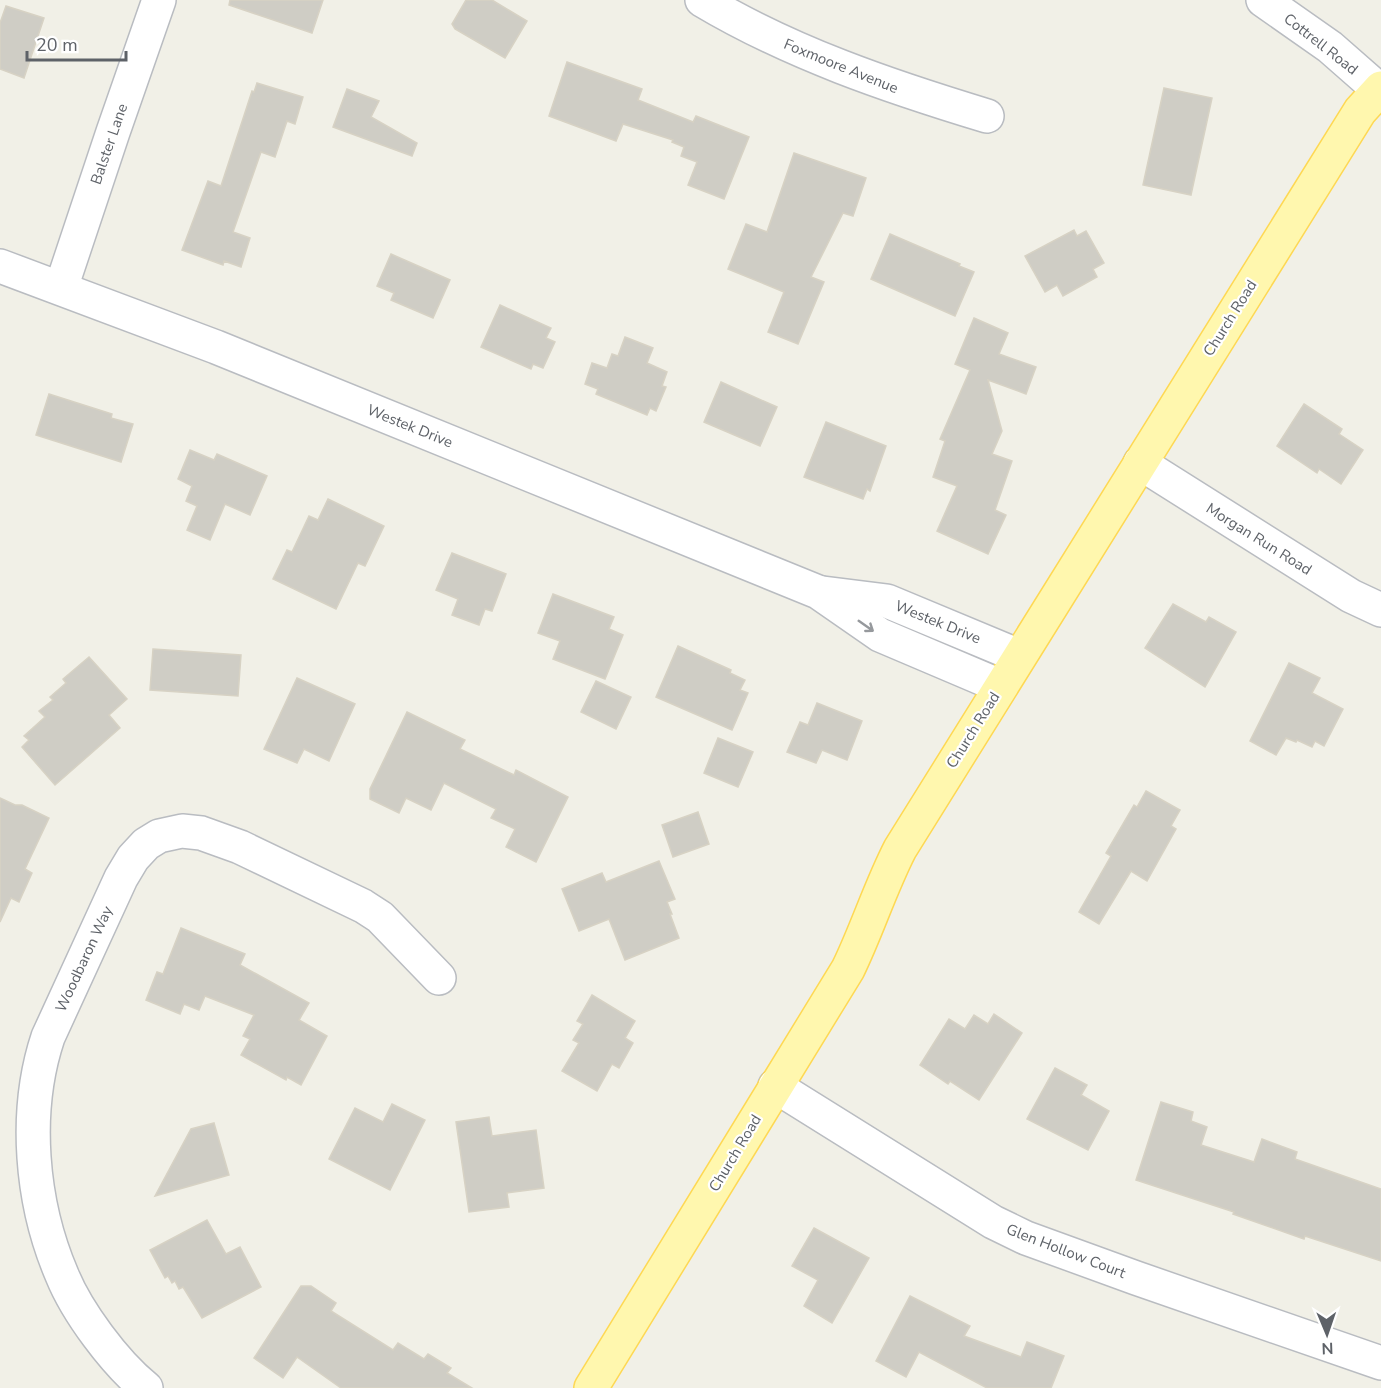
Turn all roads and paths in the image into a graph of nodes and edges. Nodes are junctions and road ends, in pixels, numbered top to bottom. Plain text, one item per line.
1 (159, 0) edge
2 (702, 0) edge
3 (1263, 0) edge
4 (1380, 89) edge
5 (987, 116) dead end
6 (0, 266) edge
7 (61, 288) junction
8 (1140, 463) junction
9 (818, 592) junction
10 (1381, 610) edge
11 (1019, 656) junction
12 (1000, 686) junction
13 (439, 978) dead end
14 (775, 1086) junction
15 (1381, 1363) edge
16 (146, 1388) edge
17 (591, 1388) edge

1 - 7 street, Balster Lane
2 - 5 street, Foxmoore Avenue
3 - 4 street, Cottrell Road
4 - 8 main road, Church Road
6 - 7 street, Westek Drive
7 - 9 street, Westek Drive
8 - 10 street, Morgan Run Road
8 - 11 main road, Church Road
9 - 11 street, Westek Drive
9 -> 12 street, Westek Drive
11 - 12 main road, Church Road
12 - 14 main road, Church Road
13 - 16 street, Woodbaron Way
14 - 15 street, Glen Hollow Court
14 - 17 main road, Church Road

